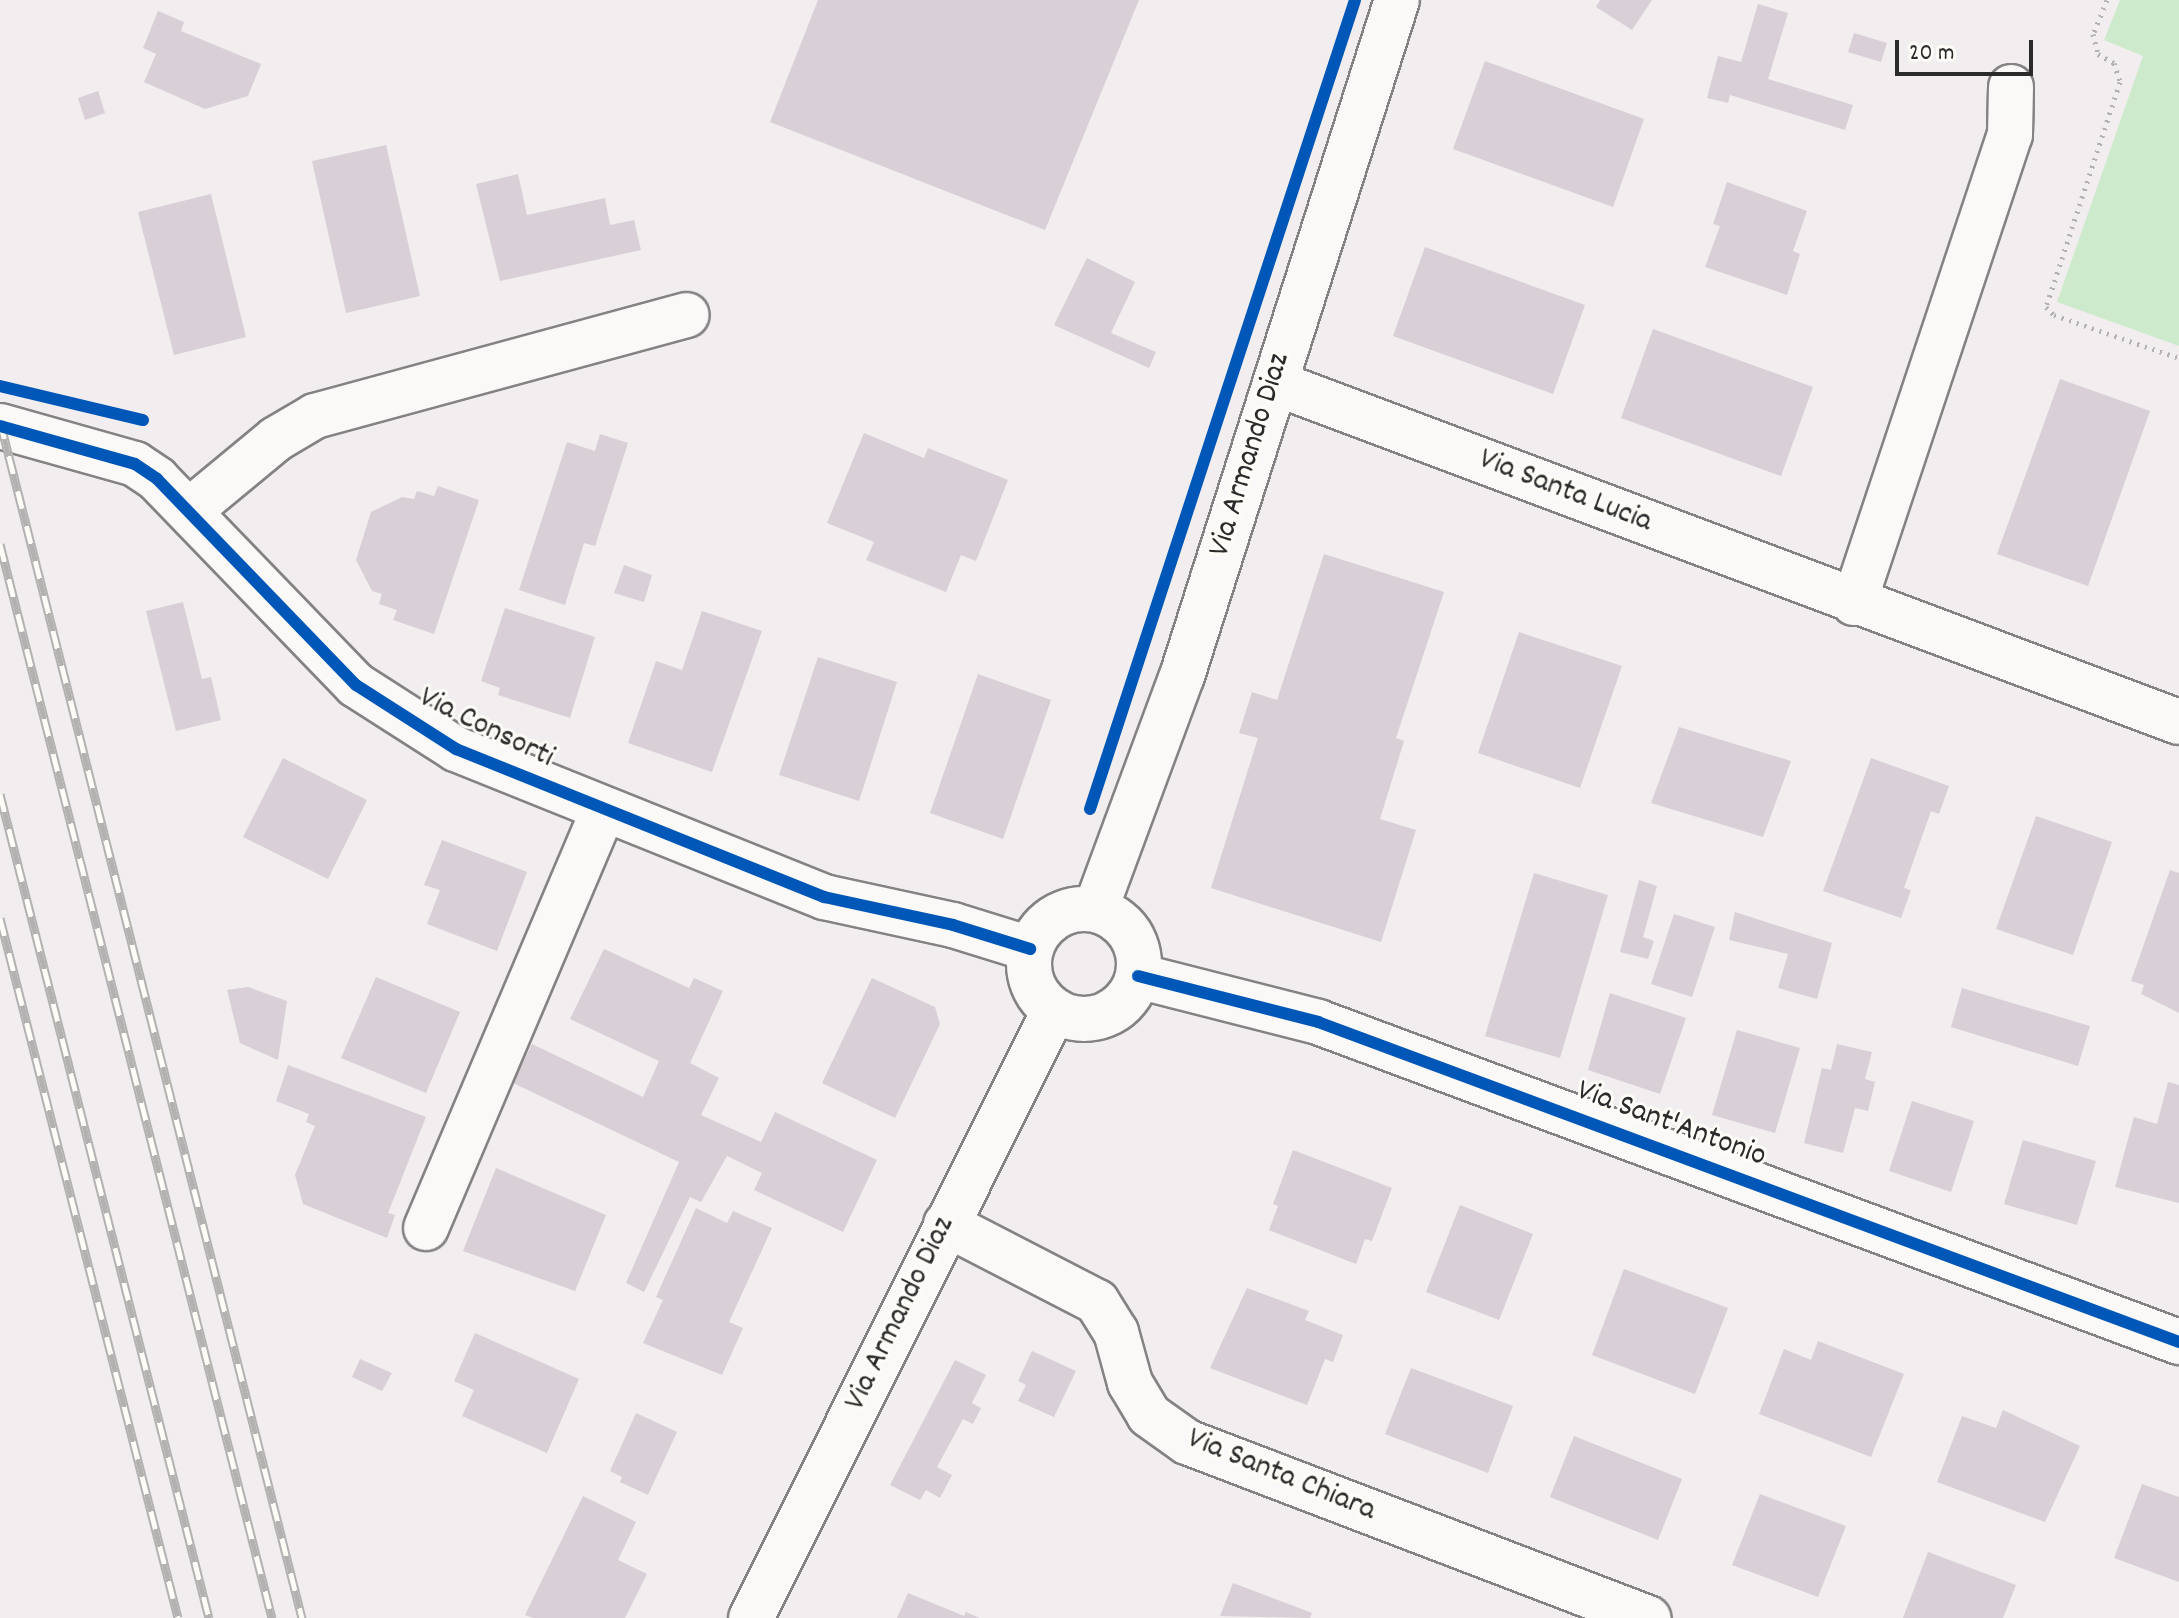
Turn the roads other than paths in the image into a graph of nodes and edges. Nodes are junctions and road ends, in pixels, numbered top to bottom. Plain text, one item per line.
1 (1397, 0) edge
2 (2011, 87) dead end
3 (686, 315) dead end
4 (1275, 383) junction
5 (0, 426) edge
6 (189, 511) junction
7 (1854, 603) junction
8 (2179, 722) edge
9 (603, 811) junction
10 (1096, 908) junction
11 (1030, 949) junction
12 (1138, 976) junction
13 (1054, 1011) junction
14 (946, 1224) junction
15 (426, 1228) dead end
16 (2179, 1342) edge
17 (751, 1618) edge
18 (1649, 1618) edge

1 - 4 street, Via Armando Diaz
2 - 7 street
3 - 6 street
4 - 7 street, Via Santa Lucia
4 - 10 street, Via Armando Diaz
5 - 6 street, Via Consorti
6 - 9 street, Via Consorti
7 - 8 street, Via Santa Lucia
9 - 11 street, Via Consorti
9 - 15 street
10 - 11 street
10 - 12 street
11 - 13 street
12 - 13 street
12 - 16 street, Via Sant'Antonio
13 - 14 street, Via Armando Diaz
14 - 17 street, Via Armando Diaz
14 - 18 street, Via Santa Chiara

